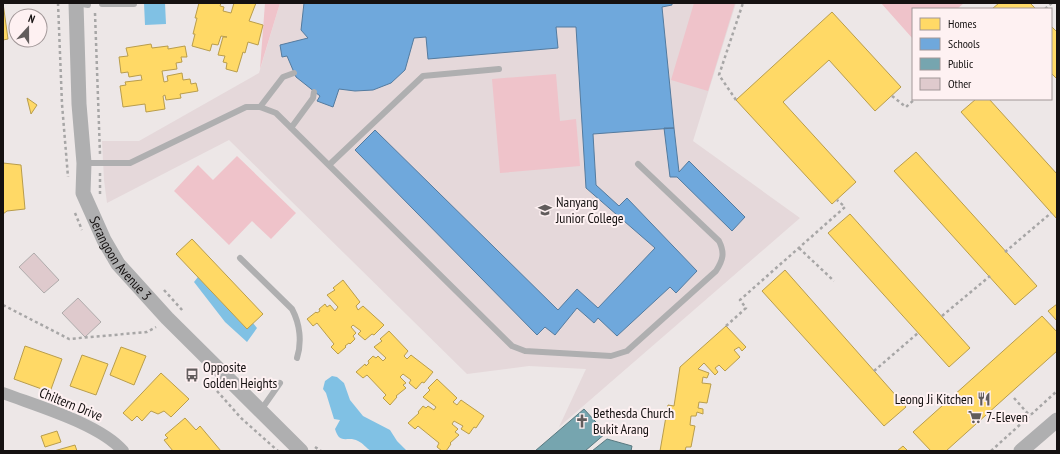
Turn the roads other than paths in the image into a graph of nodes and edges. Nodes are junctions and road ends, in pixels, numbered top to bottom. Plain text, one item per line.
1 (80, 4) edge
2 (102, 4) edge
3 (134, 4) dead end
4 (499, 69) dead end
5 (294, 73) dead end
6 (314, 92) dead end
7 (260, 107) junction
8 (291, 128) junction
9 (84, 163) junction
10 (638, 164) dead end
11 (329, 165) junction
12 (240, 258) dead end
13 (297, 358) dead end
14 (280, 383) dead end
15 (3, 393) edge
16 (260, 411) junction
17 (1057, 420) edge
18 (306, 447) edge
19 (123, 451) edge
20 (1021, 451) edge

1 - 9 street, Serangoon Avenue 3
2 - 3 lane
4 - 11 lane
5 - 7 lane
6 - 8 lane
7 - 8 lane
7 - 9 lane
8 - 11 lane
9 - 16 street, Serangoon Avenue 3
10 - 11 lane
12 - 13 lane
14 - 16 lane
15 - 19 street, Chiltern Drive
16 - 18 street, Serangoon Avenue 3
17 - 20 street

